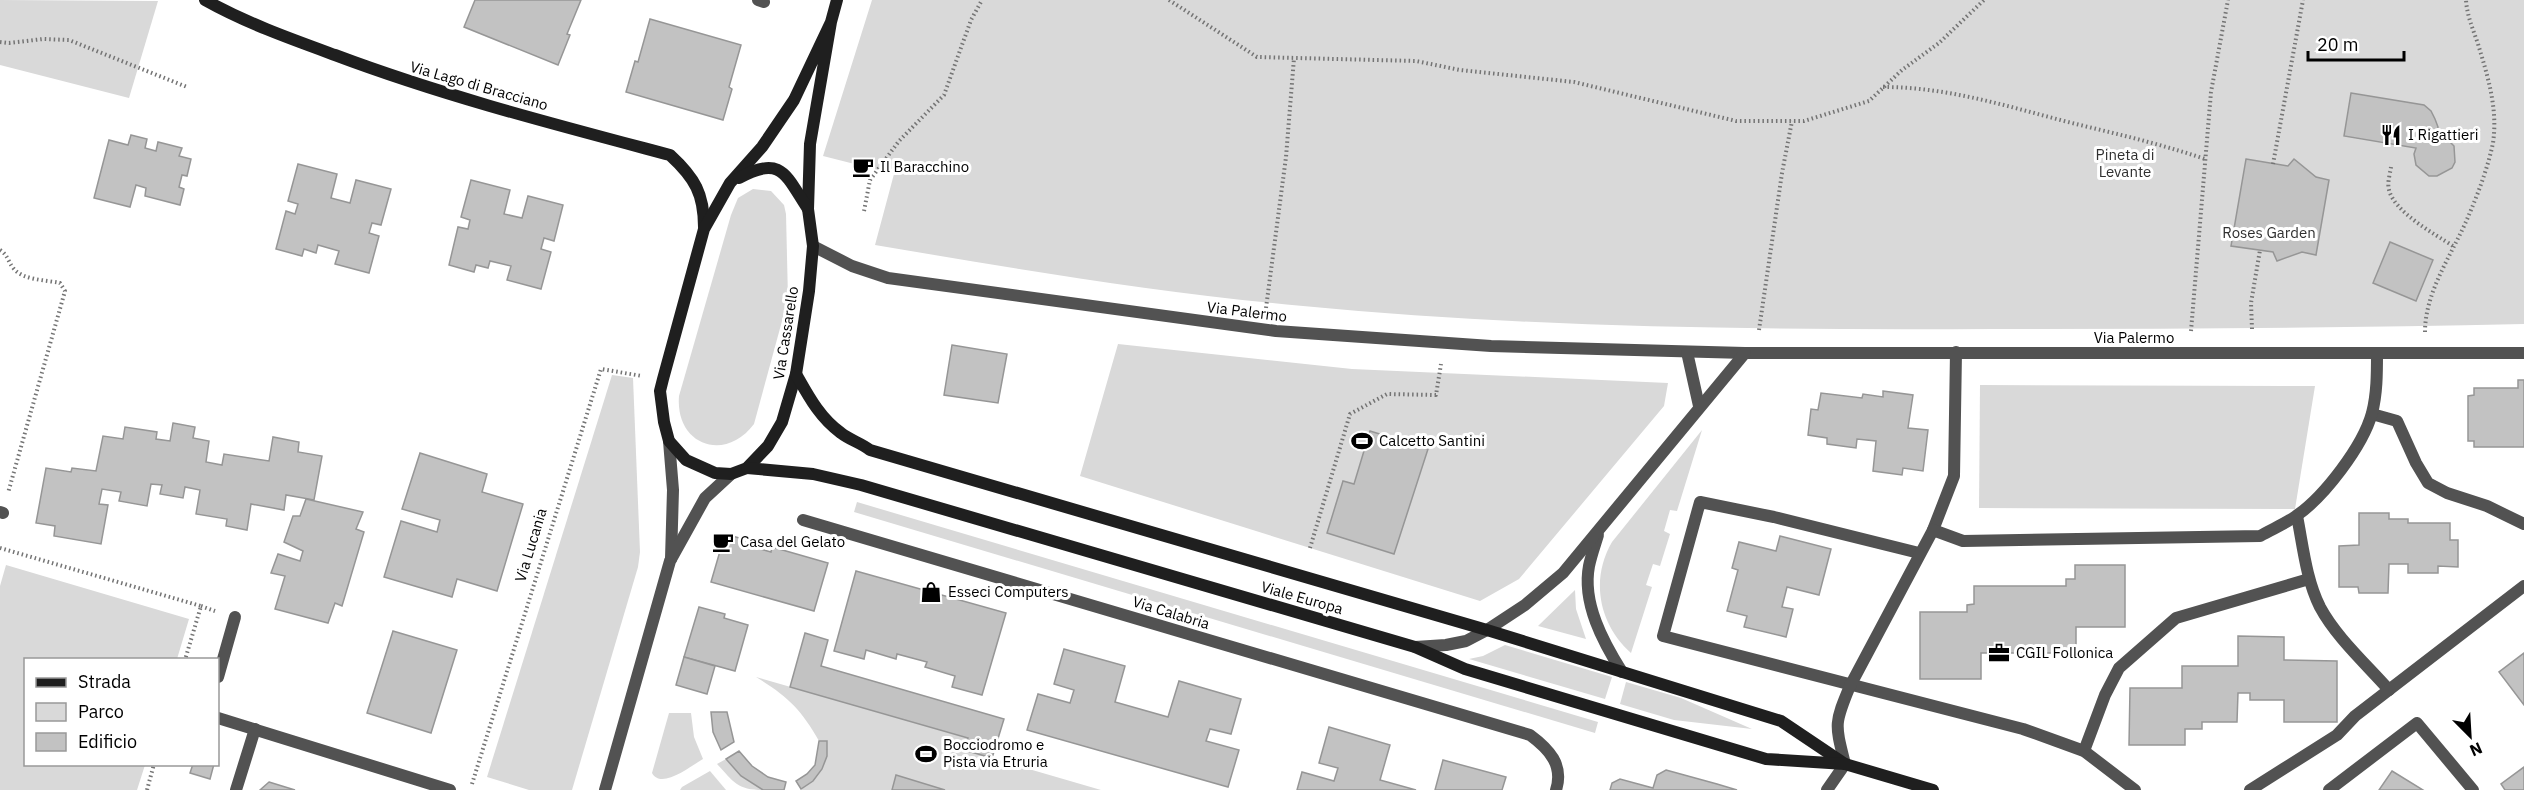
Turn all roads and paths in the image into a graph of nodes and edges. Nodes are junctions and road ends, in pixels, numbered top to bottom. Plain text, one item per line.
1 (205, 0) edge
2 (837, 0) edge
3 (982, 0) edge
4 (1169, 0) edge
5 (1984, 0) edge
6 (2228, 0) edge
7 (2303, 0) edge
8 (2466, 0) edge
9 (831, 22) junction
10 (0, 42) edge
11 (1294, 57) junction
12 (187, 87) dead end
13 (1883, 87) junction
14 (1792, 121) junction
15 (2205, 159) junction
16 (2273, 164) dead end
17 (2391, 167) dead end
18 (730, 183) junction
19 (808, 209) junction
20 (864, 211) dead end
21 (704, 229) junction
22 (813, 246) junction
23 (2453, 246) junction
24 (0, 250) edge
25 (2260, 250) dead end
26 (1264, 329) junction
27 (2252, 329) dead end
28 (1687, 352) junction
29 (1750, 352) junction
30 (1956, 352) junction
31 (2189, 353) junction
32 (2524, 353) edge
33 (2377, 354) junction
34 (2425, 354) junction
35 (1441, 373) dead end
36 (796, 374) junction
37 (663, 379) junction
38 (1700, 406) junction
39 (2372, 414) junction
40 (669, 441) junction
41 (747, 468) junction
42 (731, 474) junction
43 (1, 513) edge
44 (2297, 516) junction
45 (803, 520) dead end
46 (2524, 524) edge
47 (1599, 530) junction
48 (1933, 530) junction
49 (0, 548) edge
50 (1310, 548) dead end
51 (1919, 554) junction
52 (670, 561) junction
53 (2309, 579) junction
54 (2524, 586) edge
55 (236, 617) dead end
56 (1487, 630) junction
57 (1415, 647) junction
58 (186, 658) edge
59 (1622, 672) junction
60 (219, 674) edge
61 (1850, 686) junction
62 (2389, 690) junction
63 (219, 718) edge
64 (255, 729) junction
65 (2084, 752) junction
66 (1845, 764) junction
67 (154, 766) edge
68 (147, 790) edge
69 (236, 790) edge
70 (450, 790) edge
71 (470, 790) edge
72 (605, 790) edge
73 (1556, 790) edge
74 (1827, 790) edge
75 (1933, 790) edge
76 (2135, 790) edge
77 (2250, 790) edge
78 (2329, 790) edge
79 (2473, 790) edge

1 - 21 main road, Via Lago di Bracciano
2 - 9 main road, Via Cassarello
3 - 20 path
4 - 11 path
5 - 13 path
6 - 15 path
7 - 16 path
8 - 23 path
9 - 18 main road, Via Cassarello
9 - 19 main road, Via Cassarello
10 - 12 path
11 - 14 path
11 - 26 path
13 - 14 path
13 - 15 path
14 - 29 path
15 - 31 path
17 - 23 path
18 - 19 main road, Via Cassarello
18 - 21 main road, Via Cassarello
19 - 22 main road, Via Cassarello
21 - 37 main road, Via Cassarello
22 - 26 street, Via Palermo
22 - 36 main road, Via Cassarello
23 - 34 path
24 - 43 path
25 - 27 path
26 - 28 street, Via Palermo
28 - 29 street, Via Palermo
28 - 38 street
29 - 30 street, Via Palermo
29 - 38 street
30 - 31 street, Via Palermo
30 - 48 street
31 - 33 street, Via Palermo
32 - 34 street, Via Palermo
33 - 34 street, Via Palermo
33 - 39 street
35 - 50 path
36 - 41 main road, Via Cassarello
36 - 56 main road, Viale Europa
37 - 40 main road, Via Cassarello
37 - 71 path, Via Lucania
38 - 47 street
39 - 44 street
39 - 46 street
40 - 42 main road
40 - 52 street, Via Cassarello
41 - 42 main road, Via Cassarello
41 - 57 main road, Viale Europa
42 - 52 street, Via Cassarello
44 - 48 street
44 - 53 street
45 - 73 street, Via Calabria
47 - 56 street
47 - 59 street
48 - 51 street
49 - 58 path
51 - 61 street
51 - 61 street
52 - 72 street, Via Cassarello
53 - 62 street
53 - 65 street
54 - 62 street
55 - 60 street
56 - 57 street
56 - 59 main road, Viale Europa
57 - 66 main road, Viale Europa
59 - 66 main road, Viale Europa
61 - 65 street
61 - 66 street
62 - 77 street
63 - 64 street
64 - 69 street
64 - 70 street
65 - 76 street
66 - 74 street
66 - 75 main road, Viale Europa
67 - 68 path
78 - 79 street

